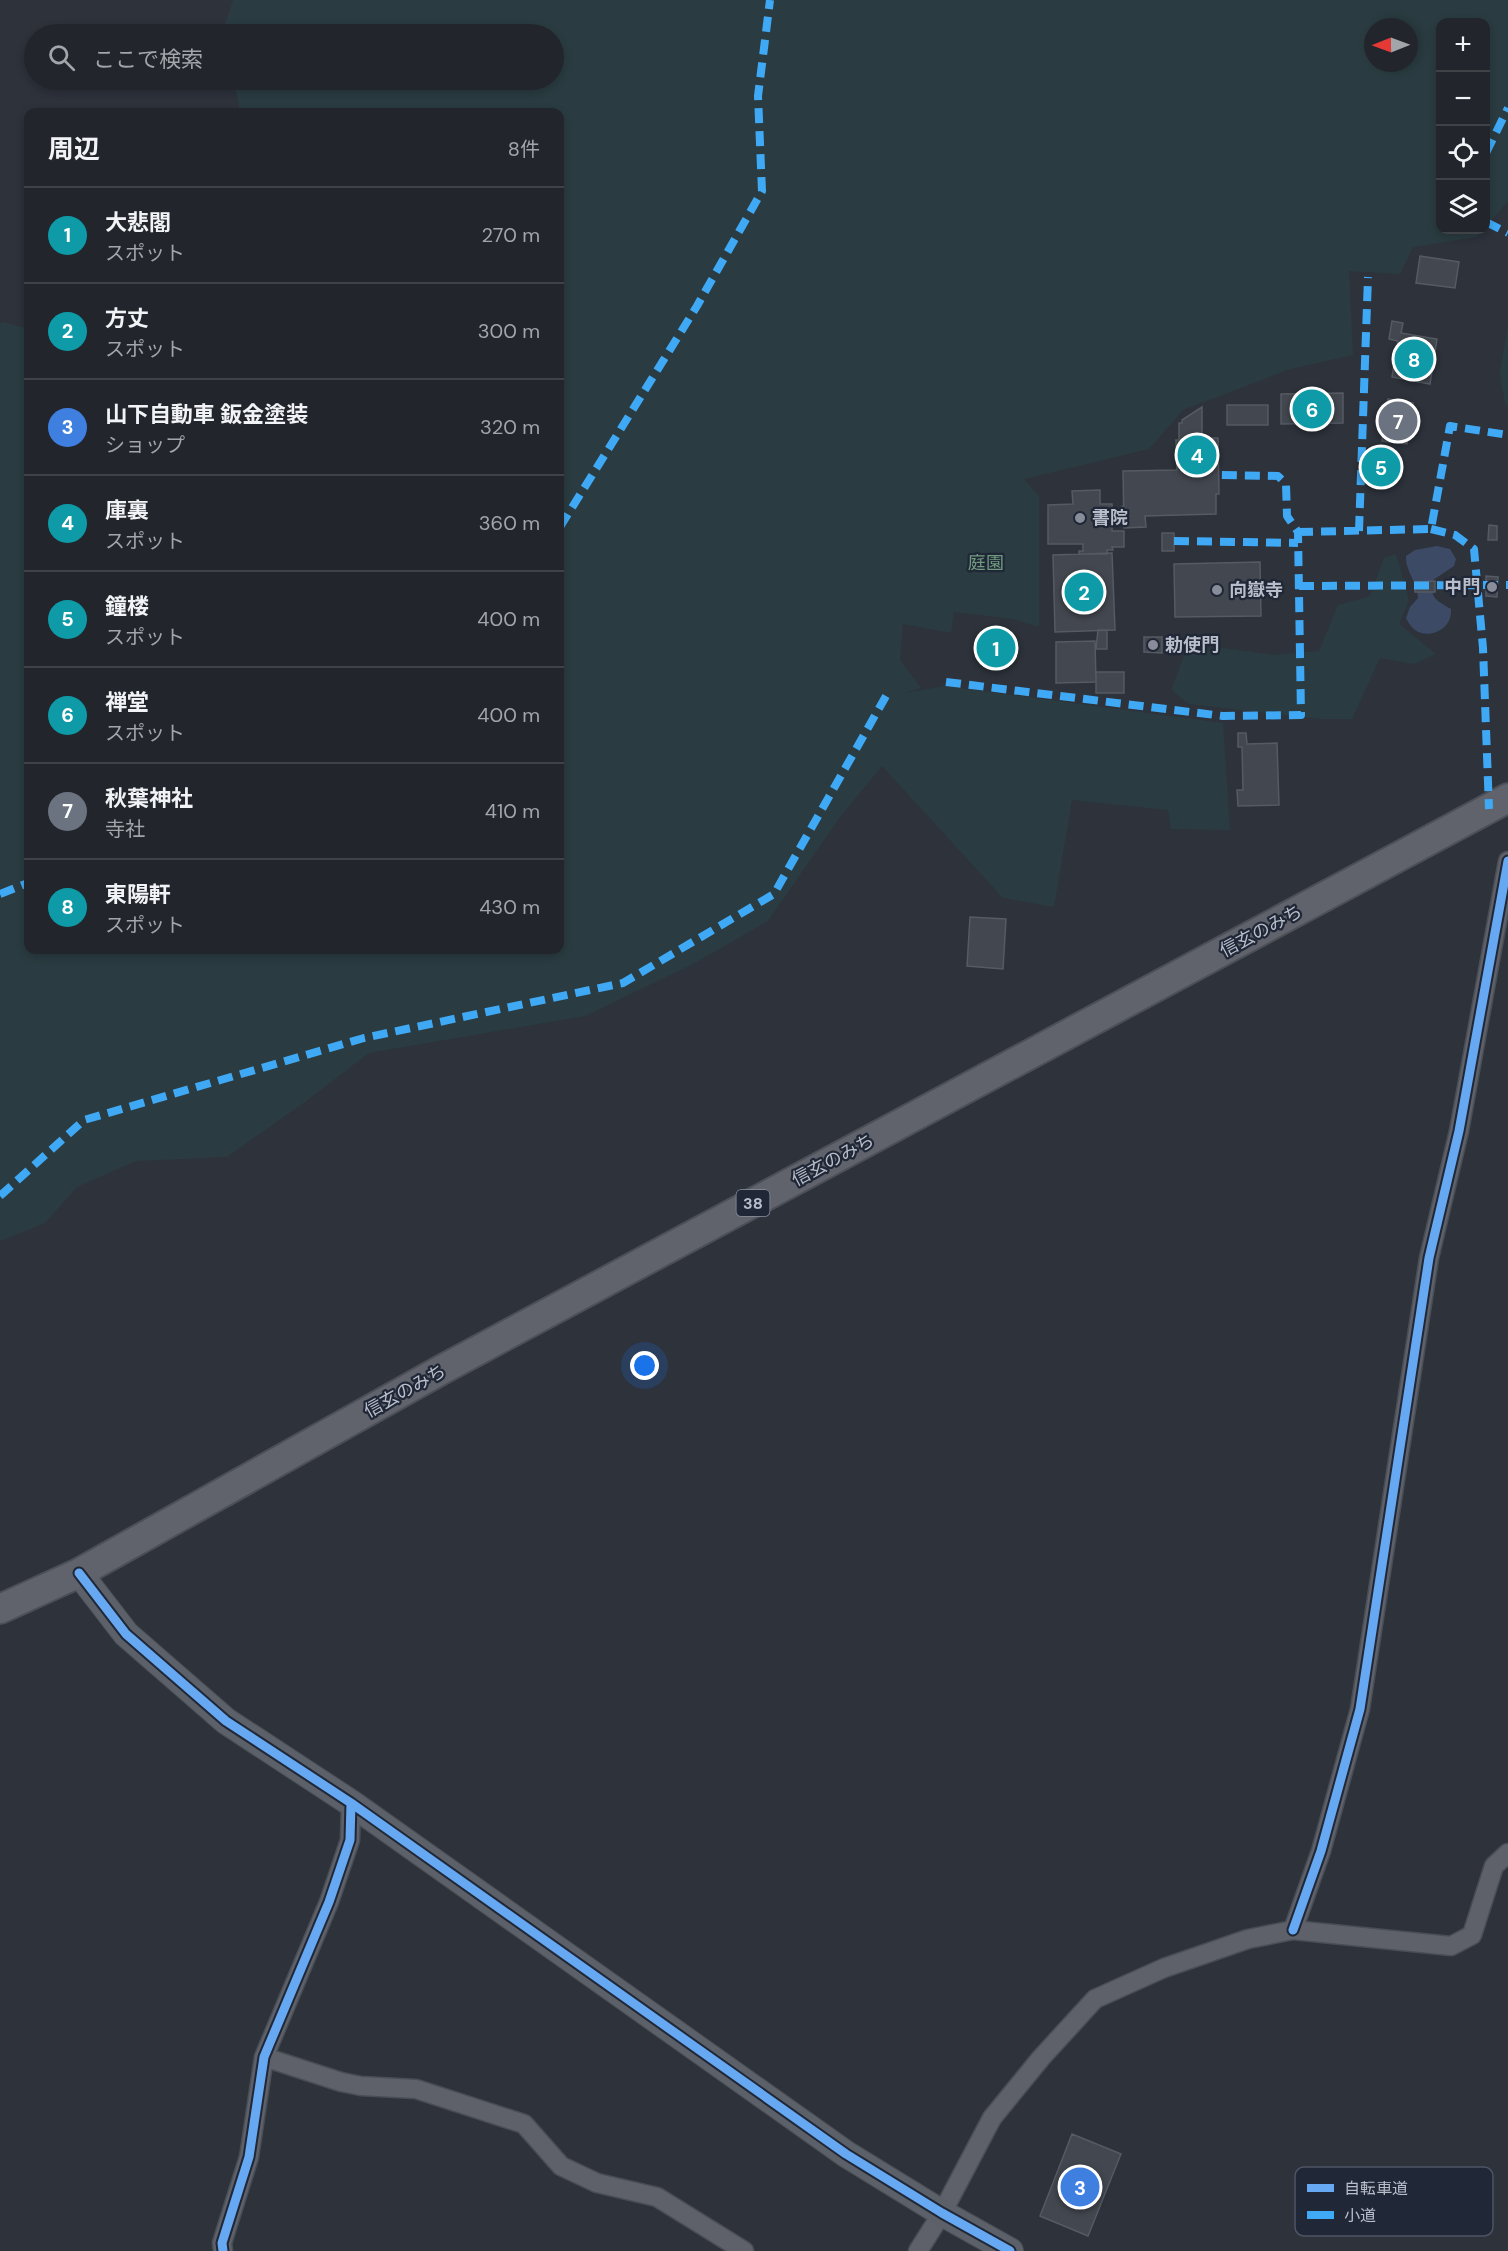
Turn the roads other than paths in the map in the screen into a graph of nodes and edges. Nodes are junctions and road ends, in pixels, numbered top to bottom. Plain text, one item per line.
1 (1508, 798) edge
2 (1508, 861) edge
3 (79, 1573) junction
4 (0, 1609) edge
5 (351, 1803) junction
6 (1508, 1853) edge
7 (1293, 1930) junction
8 (264, 2057) junction
9 (942, 2213) junction
10 (223, 2251) edge
11 (744, 2251) edge
12 (918, 2251) edge
13 (1010, 2251) edge

1 - 3 main road, 信玄のみち / 38
2 - 7 street
3 - 4 main road, 信玄のみち / 38
3 - 5 street
5 - 8 street
5 - 9 street
6 - 7 street
7 - 9 street
8 - 10 street
8 - 11 street
9 - 12 street
9 - 13 street

